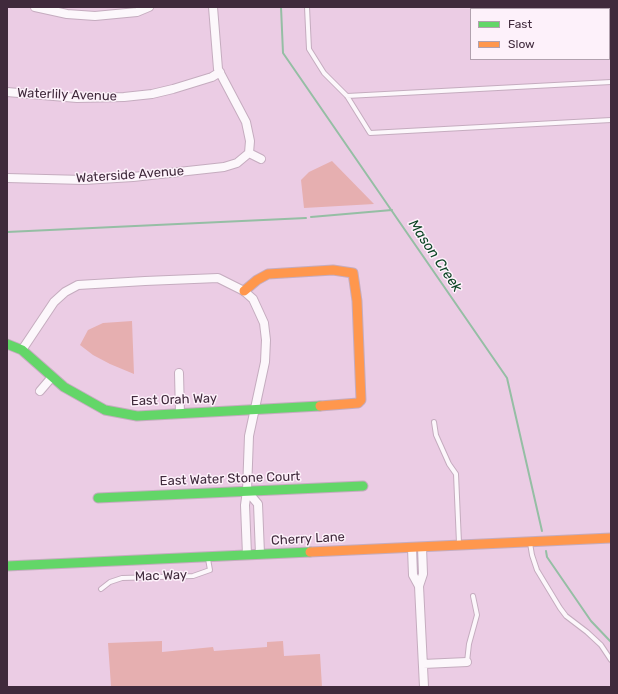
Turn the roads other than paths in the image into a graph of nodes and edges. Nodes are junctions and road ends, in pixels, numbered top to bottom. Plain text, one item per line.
1 (35, 7) edge
2 (149, 7) edge
3 (213, 7) edge
4 (307, 7) edge
5 (220, 72) junction
6 (611, 82) edge
7 (7, 92) edge
8 (347, 96) junction
9 (611, 120) edge
10 (249, 153) junction
11 (261, 158) dead end
12 (7, 178) edge
13 (244, 290) junction
14 (7, 344) edge
15 (22, 350) junction
16 (179, 373) dead end
17 (52, 377) junction
18 (40, 391) dead end
19 (254, 409) junction
20 (180, 414) junction
21 (434, 422) dead end
22 (363, 486) dead end
23 (247, 491) junction
24 (98, 498) dead end
25 (611, 538) edge
26 (530, 542) junction
27 (459, 546) junction
28 (422, 547) junction
29 (412, 548) junction
30 (260, 554) junction
31 (247, 555) junction
32 (207, 556) junction
33 (7, 566) edge
34 (419, 586) junction
35 (101, 589) dead end
36 (473, 596) dead end
37 (611, 660) edge
38 (467, 662) joint
39 (423, 664) junction
40 (424, 687) edge

1 - 2 street
3 - 5 street
4 - 8 lane
5 - 7 street, Waterlily Avenue
5 - 10 street
6 - 8 lane
8 - 9 lane
10 - 11 street
10 - 12 street, Waterside Avenue
13 - 15 street
13 - 19 street
13 - 19 street, East Orah Way
14 - 15 street, East Orah Way
15 - 17 street, East Orah Way
16 - 20 street
17 - 18 street
17 - 20 street, East Orah Way
19 - 20 street, East Orah Way
19 - 23 street
21 - 27 lane
22 - 23 street, East Water Stone Court
23 - 24 street, East Water Stone Court
23 - 30 street
23 - 31 street
25 - 26 street, Cherry Lane
26 - 27 street, Cherry Lane
26 - 37 lane
27 - 28 street, Cherry Lane
28 - 29 street, Cherry Lane
28 - 34 street
29 - 30 street, Cherry Lane
29 - 34 street
30 - 31 street, Cherry Lane
31 - 32 street, Cherry Lane
32 - 33 street, Cherry Lane
32 - 35 lane, Mac Way
34 - 39 street
36 - 38 lane
38 - 39 street
39 - 40 street

